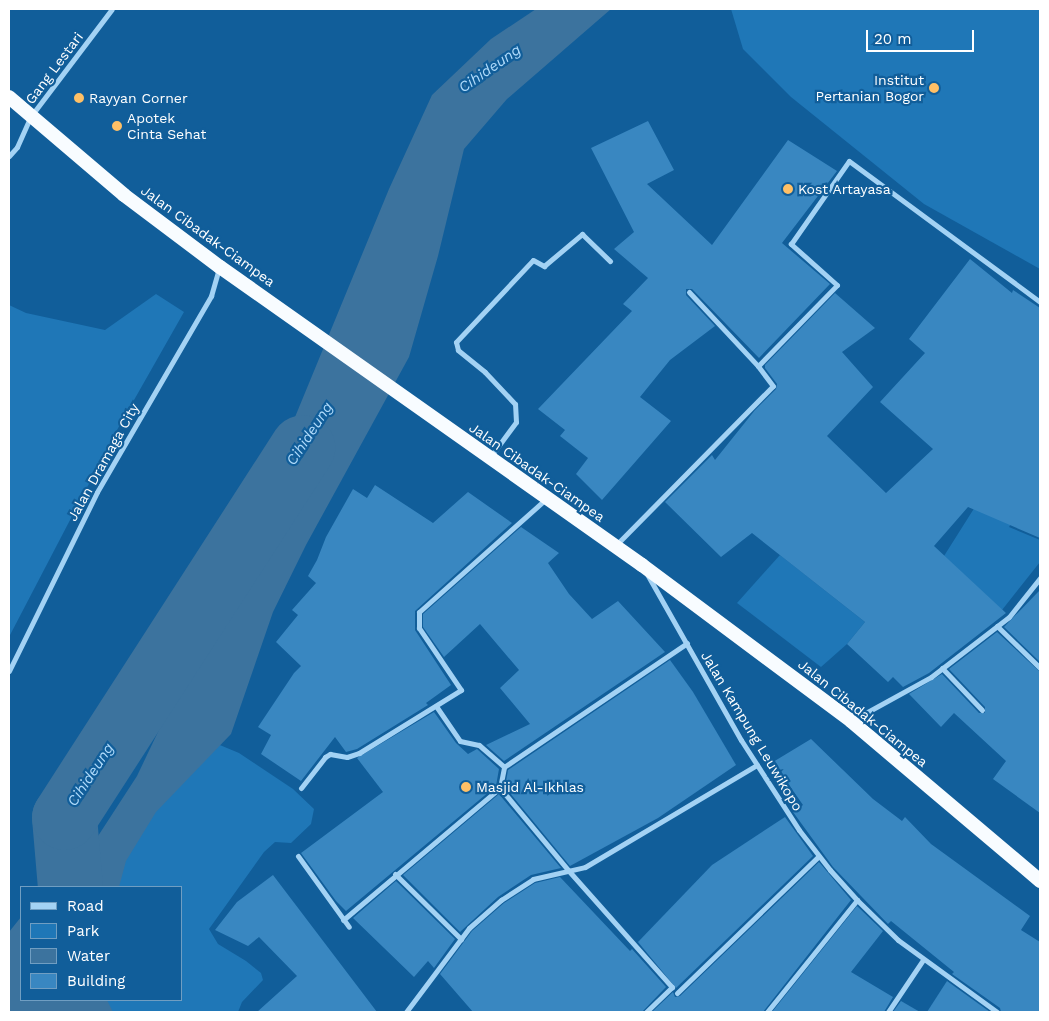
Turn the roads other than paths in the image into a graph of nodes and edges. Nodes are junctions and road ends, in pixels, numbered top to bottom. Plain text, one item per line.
1 (112, 9) edge
2 (9, 98) edge
3 (31, 116) junction
4 (9, 156) edge
5 (610, 261) dead end
6 (220, 266) junction
7 (688, 292) dead end
8 (1040, 302) edge
9 (758, 366) junction
10 (489, 458) junction
11 (547, 499) junction
12 (615, 546) junction
13 (642, 565) junction
14 (1040, 578) edge
15 (997, 626) junction
16 (686, 643) junction
17 (942, 668) junction
18 (1040, 668) edge
19 (9, 670) edge
20 (436, 706) junction
21 (982, 710) dead end
22 (851, 721) junction
23 (757, 765) junction
24 (504, 767) junction
25 (301, 788) dead end
26 (500, 788) junction
27 (298, 856) dead end
28 (819, 856) junction
29 (568, 870) junction
30 (396, 874) junction
31 (1040, 881) edge
32 (857, 900) junction
33 (343, 920) junction
34 (349, 927) dead end
35 (461, 939) junction
36 (923, 960) junction
37 (677, 993) dead end
38 (406, 1012) edge
39 (646, 1012) edge
40 (767, 1012) edge
41 (888, 1012) edge
42 (997, 1012) edge

1 - 3 street, Gang Lestari
2 - 3 highway, Jalan Cibadak-Ciampea
3 - 4 street, Gang Lestari
3 - 6 highway, Jalan Cibadak-Ciampea
5 - 10 street
6 - 10 highway, Jalan Cibadak-Ciampea
6 - 19 street, Jalan Dramaga City
7 - 9 street
8 - 9 street
9 - 12 street
10 - 11 highway, Jalan Cibadak-Ciampea
11 - 12 highway, Jalan Cibadak-Ciampea
11 - 20 street
12 - 13 highway, Jalan Cibadak-Ciampea
13 - 16 street, Jalan Kampung Leuwikopo
13 - 22 highway, Jalan Cibadak-Ciampea
14 - 15 street
15 - 17 street
15 - 18 street
16 - 23 street, Jalan Kampung Leuwikopo
16 - 24 street
17 - 21 street
17 - 22 street
20 - 24 street
20 - 25 street
22 - 31 highway, Jalan Cibadak-Ciampea
23 - 28 street, Jalan Kampung Leuwikopo
23 - 29 street
24 - 26 street
26 - 29 street
26 - 30 street
27 - 33 street
28 - 32 street, Jalan Kampung Leuwikopo
28 - 37 street
29 - 35 street
29 - 39 street
30 - 33 street
30 - 35 street
32 - 36 street, Jalan Kampung Leuwikopo
32 - 40 street
33 - 34 street
35 - 38 street
36 - 41 street
36 - 42 street, Jalan Kampung Leuwikopo

